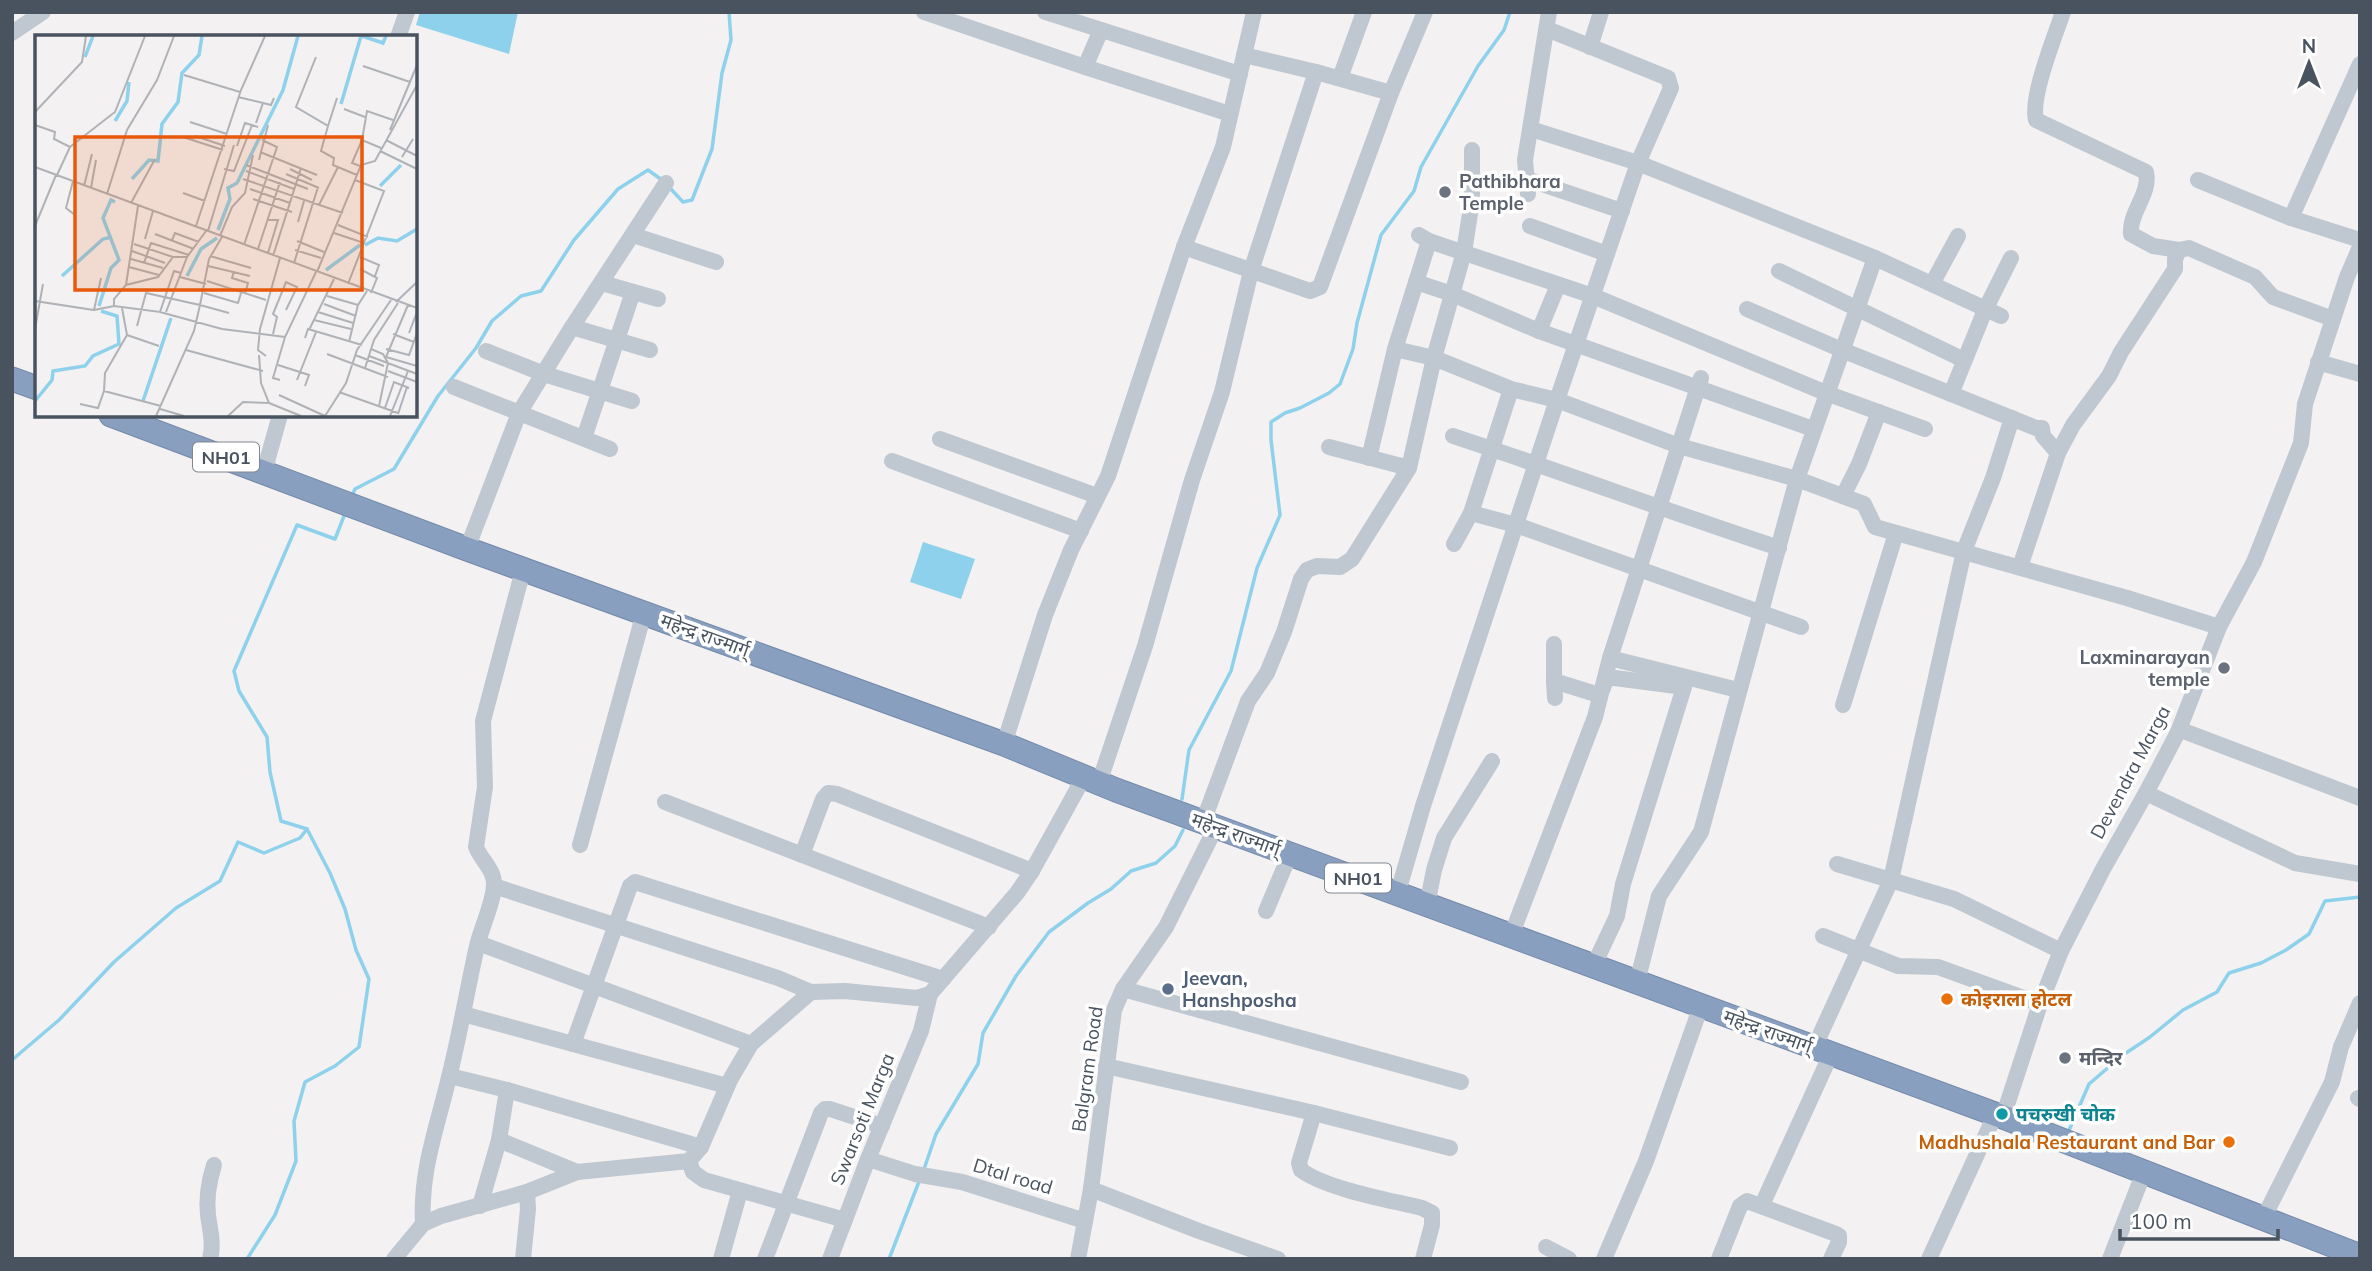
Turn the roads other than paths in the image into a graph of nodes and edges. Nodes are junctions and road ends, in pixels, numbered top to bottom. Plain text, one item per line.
1 (43, 12) edge
2 (407, 12) edge
3 (924, 12) edge
4 (1045, 12) edge
5 (1254, 12) edge
6 (1364, 12) edge
7 (1425, 12) edge
8 (1549, 12) edge
9 (1601, 12) edge
10 (2063, 12) edge
11 (1547, 29) junction
12 (1101, 30) junction
13 (12, 33) edge
14 (396, 35) edge
15 (1590, 47) junction
16 (1244, 55) junction
17 (2360, 64) edge
18 (1085, 67) junction
19 (1317, 72) junction
20 (1240, 74) junction
21 (1340, 78) junction
22 (1391, 93) junction
23 (1230, 114) junction
24 (1531, 129) junction
25 (1472, 150) dead end
26 (1638, 163) junction
27 (2198, 180) dead end
28 (666, 183) dead end
29 (1622, 211) junction
30 (2291, 218) junction
31 (1530, 226) dead end
32 (633, 235) junction
33 (1958, 236) dead end
34 (2360, 240) edge
35 (1184, 247) junction
36 (2360, 247) edge
37 (2179, 250) junction
38 (1464, 252) junction
39 (1607, 254) junction
40 (1875, 258) junction
41 (2011, 258) dead end
42 (716, 262) dead end
43 (1251, 271) junction
44 (1779, 271) dead end
45 (1416, 282) junction
46 (602, 283) junction
47 (1932, 284) junction
48 (1558, 285) junction
49 (633, 292) junction
50 (1452, 294) junction
51 (1593, 296) junction
52 (658, 299) dead end
53 (1747, 309) dead end
54 (1857, 309) junction
55 (1993, 313) junction
56 (2333, 319) junction
57 (572, 327) junction
58 (1539, 331) junction
59 (617, 340) junction
60 (1577, 344) junction
61 (1395, 349) junction
62 (650, 350) dead end
63 (1842, 350) junction
64 (486, 351) dead end
65 (1434, 358) junction
66 (1964, 360) junction
67 (2318, 362) junction
68 (544, 374) junction
69 (2360, 374) edge
70 (12, 379) edge
71 (1699, 383) junction
72 (35, 387) edge
73 (454, 387) dead end
74 (1511, 390) junction
75 (599, 391) junction
76 (1826, 393) junction
77 (1951, 394) junction
78 (1557, 400) junction
79 (632, 401) dead end
80 (1878, 412) junction
81 (519, 413) junction
82 (118, 416) edge
83 (279, 416) edge
84 (2012, 418) junction
85 (137, 419) edge
86 (1813, 429) junction
87 (1925, 429) dead end
88 (1453, 436) dead end
89 (584, 438) junction
90 (940, 439) dead end
91 (1679, 446) junction
92 (1329, 447) dead end
93 (610, 449) dead end
94 (1491, 449) junction
95 (2058, 453) junction
96 (1369, 458) junction
97 (892, 461) dead end
98 (1536, 463) junction
99 (1409, 468) junction
100 (264, 472) junction
101 (1797, 479) junction
102 (1097, 496) junction
103 (1843, 496) junction
104 (1659, 508) junction
105 (1471, 513) junction
106 (1516, 525) junction
107 (1081, 531) junction
108 (1896, 533) junction
109 (1454, 544) dead end
110 (1779, 548) junction
111 (467, 549) junction
112 (1964, 551) junction
113 (2020, 567) junction
114 (1640, 569) junction
115 (523, 570) junction
116 (1759, 612) junction
117 (644, 613) junction
118 (1801, 626) dead end
119 (2219, 627) junction
120 (1554, 643) dead end
121 (1610, 658) junction
122 (1554, 681) junction
123 (1738, 690) junction
124 (1600, 695) junction
125 (1555, 698) dead end
126 (1843, 705) dead end
127 (1595, 717) junction
128 (2178, 732) junction
129 (1004, 744) junction
130 (1492, 761) dead end
131 (1091, 780) junction
132 (2146, 793) junction
133 (2360, 798) edge
134 (665, 802) dead end
135 (1209, 824) junction
136 (580, 845) dead end
137 (1290, 853) junction
138 (802, 855) junction
139 (1837, 864) dead end
140 (1032, 871) junction
141 (2360, 874) edge
142 (1891, 880) junction
143 (494, 886) junction
144 (1398, 892) junction
145 (1427, 905) junction
146 (1266, 911) dead end
147 (617, 926) junction
148 (989, 926) junction
149 (1511, 936) junction
150 (1823, 936) dead end
151 (478, 943) junction
152 (1858, 951) junction
153 (2061, 951) junction
154 (1593, 967) junction
155 (943, 979) junction
156 (1637, 982) junction
157 (594, 986) junction
158 (1123, 989) junction
159 (811, 992) junction
160 (930, 995) junction
161 (2360, 1003) edge
162 (2040, 1004) junction
163 (1702, 1006) junction
164 (463, 1014) junction
165 (573, 1044) junction
166 (751, 1044) junction
167 (1823, 1051) junction
168 (1107, 1066) junction
169 (450, 1076) junction
170 (1461, 1082) dead end
171 (727, 1086) junction
172 (507, 1090) junction
173 (1314, 1114) junction
174 (1999, 1116) junction
175 (881, 1126) junction
176 (499, 1140) junction
177 (701, 1147) junction
178 (1450, 1148) dead end
179 (868, 1159) junction
180 (689, 1161) junction
181 (214, 1165) dead end
182 (577, 1172) junction
183 (2144, 1172) junction
184 (1091, 1189) junction
185 (740, 1191) junction
186 (527, 1192) junction
187 (786, 1202) junction
188 (1762, 1205) junction
189 (480, 1206) junction
190 (2263, 1219) junction
191 (845, 1220) junction
192 (1085, 1221) junction
193 (423, 1224) junction
194 (1546, 1247) dead end
195 (2360, 1256) edge
196 (210, 1259) edge
197 (394, 1259) edge
198 (523, 1259) edge
199 (721, 1259) edge
200 (765, 1259) edge
201 (830, 1259) edge
202 (1078, 1259) edge
203 (1278, 1259) edge
204 (1423, 1259) edge
205 (1569, 1259) edge
206 (1604, 1259) edge
207 (1719, 1259) edge
208 (1831, 1259) edge
209 (1929, 1259) edge
210 (2110, 1259) edge

1 - 13 street
2 - 14 street
3 - 18 street
4 - 12 street
5 - 16 street
6 - 21 street
7 - 22 street
8 - 11 street
9 - 15 street
10 - 37 street
11 - 15 street
11 - 24 street
12 - 18 street
12 - 20 street
15 - 26 street
16 - 19 street
16 - 20 street
17 - 30 street
18 - 23 street
19 - 21 street
19 - 43 street
20 - 23 street
21 - 22 street
22 - 43 street
23 - 35 street
24 - 26 street
24 - 29 street
25 - 38 street, Balgram Road
26 - 29 street
26 - 40 street
27 - 30 street
28 - 32 street
29 - 39 street
30 - 34 street
31 - 39 street
32 - 42 street
32 - 46 street
33 - 47 street
35 - 43 street
35 - 102 street
36 - 56 street, Devendra Marga
37 - 56 street
37 - 95 street
38 - 45 street
38 - 48 street
38 - 50 street, Balgram Road
39 - 51 street
40 - 47 street
40 - 54 street
41 - 55 street
43 - 131 street
44 - 54 street
45 - 50 street
45 - 61 street
46 - 49 street
46 - 57 street
47 - 55 street
48 - 51 street
48 - 58 street
49 - 52 street
49 - 59 street
50 - 58 street
50 - 65 street, Balgram Road
51 - 60 street
51 - 76 street
53 - 63 street
54 - 63 street
54 - 66 street
55 - 66 street
56 - 67 street, Devendra Marga
57 - 59 street
57 - 68 street
58 - 60 street
59 - 62 street
59 - 75 street
60 - 71 street
60 - 78 street
61 - 65 street
61 - 96 street
63 - 76 street
63 - 77 street
64 - 68 street
65 - 74 street
65 - 99 street, Balgram Road
66 - 77 street
67 - 69 street
67 - 119 street, Devendra Marga
68 - 75 street
68 - 81 street
70 - 72 highway
71 - 86 street
71 - 91 street
73 - 81 street
74 - 78 street
74 - 94 street
75 - 79 street
75 - 89 street
76 - 80 street
76 - 86 street
77 - 84 street
78 - 91 street
78 - 98 street
80 - 87 street
80 - 103 street
81 - 89 street
81 - 111 street
82 - 85 highway, महेन्द्र राज्मार्ग् / NH01
83 - 100 street
84 - 95 street
84 - 112 street
85 - 100 highway, महेन्द्र राज्मार्ग् / NH01
86 - 101 street
88 - 94 street
89 - 93 street
90 - 102 street
91 - 101 street
91 - 104 street
92 - 96 street
94 - 98 street
94 - 105 street
95 - 113 street
96 - 99 street
97 - 107 street
98 - 104 street
98 - 106 street
99 - 135 street, Balgram Road
100 - 111 highway, महेन्द्र राज्मार्ग् / NH01
101 - 103 street
101 - 110 street
102 - 107 street
103 - 108 street
104 - 110 street
104 - 114 street
105 - 106 street
105 - 109 street
106 - 114 street
106 - 144 street
107 - 129 street
108 - 112 street
108 - 126 street
110 - 116 street
111 - 115 highway, महेन्द्र राज्मार्ग् / NH01
112 - 113 street
112 - 142 street
113 - 119 street
114 - 116 street
114 - 121 street
115 - 117 highway, महेन्द्र राज्मार्ग् / NH01
115 - 143 street
116 - 118 street
116 - 123 street
117 - 129 highway, महेन्द्र राज्मार्ग् / NH01
117 - 136 street
119 - 128 street, Devendra Marga
120 - 122 street
121 - 123 street
121 - 124 street
122 - 124 street
122 - 125 street
123 - 156 street
124 - 127 street
127 - 149 street
127 - 154 street
128 - 132 street, Devendra Marga
128 - 133 street
129 - 131 highway, महेन्द्र राज्मार्ग् / NH01
130 - 145 street
131 - 135 highway, महेन्द्र राज्मार्ग् / NH01
131 - 140 street
132 - 141 street
132 - 153 street, Devendra Marga
134 - 138 street
135 - 137 highway, महेन्द्र राज्मार्ग् / NH01
135 - 158 street, Balgram Road
137 - 144 highway, महेन्द्र राज्मार्ग् / NH01
137 - 146 street
138 - 140 street
138 - 148 street
139 - 142 street
140 - 148 street
142 - 152 street
142 - 153 street
143 - 147 street
143 - 151 street
144 - 145 highway, महेन्द्र राज्मार्ग् / NH01
145 - 149 highway, महेन्द्र राज्मार्ग् / NH01
147 - 155 street
147 - 157 street
147 - 159 street
148 - 155 street
149 - 154 highway, महेन्द्र राज्मार्ग् / NH01
150 - 152 street
151 - 157 street
151 - 164 street
152 - 162 street
152 - 167 street
153 - 162 street, Devendra Marga
154 - 156 highway, महेन्द्र राज्मार्ग् / NH01
155 - 160 street
156 - 163 highway, महेन्द्र राज्मार्ग् / NH01
157 - 165 street
157 - 166 street
158 - 168 street, Balgram Road
158 - 170 street
159 - 160 street
159 - 166 street
160 - 175 street, Swarsoti Marga
161 - 190 street
162 - 174 street, Devendra Marga
163 - 167 highway, महेन्द्र राज्मार्ग् / NH01
163 - 206 street
164 - 165 street
164 - 169 street
165 - 171 street
166 - 171 street
167 - 174 highway, महेन्द्र राज्मार्ग् / NH01
167 - 188 street
168 - 173 street
168 - 184 street, Balgram Road
169 - 172 street
169 - 193 street
171 - 177 street
172 - 176 street
172 - 177 street
173 - 178 street
173 - 204 street
174 - 183 highway, महेन्द्र राज्मार्ग् / NH01
174 - 209 street, Devendra Marga
175 - 179 street, Swarsoti Marga
175 - 187 street
176 - 182 street
176 - 189 street
177 - 180 street
179 - 191 street, Swarsoti Marga
179 - 192 street, Dtal road
180 - 182 street
180 - 185 street
181 - 196 street
182 - 186 street
183 - 190 highway, महेन्द्र राज्मार्ग् / NH01
183 - 210 street
184 - 192 street, Balgram Road
184 - 203 street
185 - 187 street
185 - 199 street
186 - 189 street
186 - 198 street
187 - 191 street
187 - 200 street
188 - 207 street
188 - 208 street
189 - 193 street
190 - 195 highway, महेन्द्र राज्मार्ग् / NH01
191 - 201 street, Swarsoti Marga
192 - 202 street, Balgram Road
193 - 197 street
194 - 205 street

